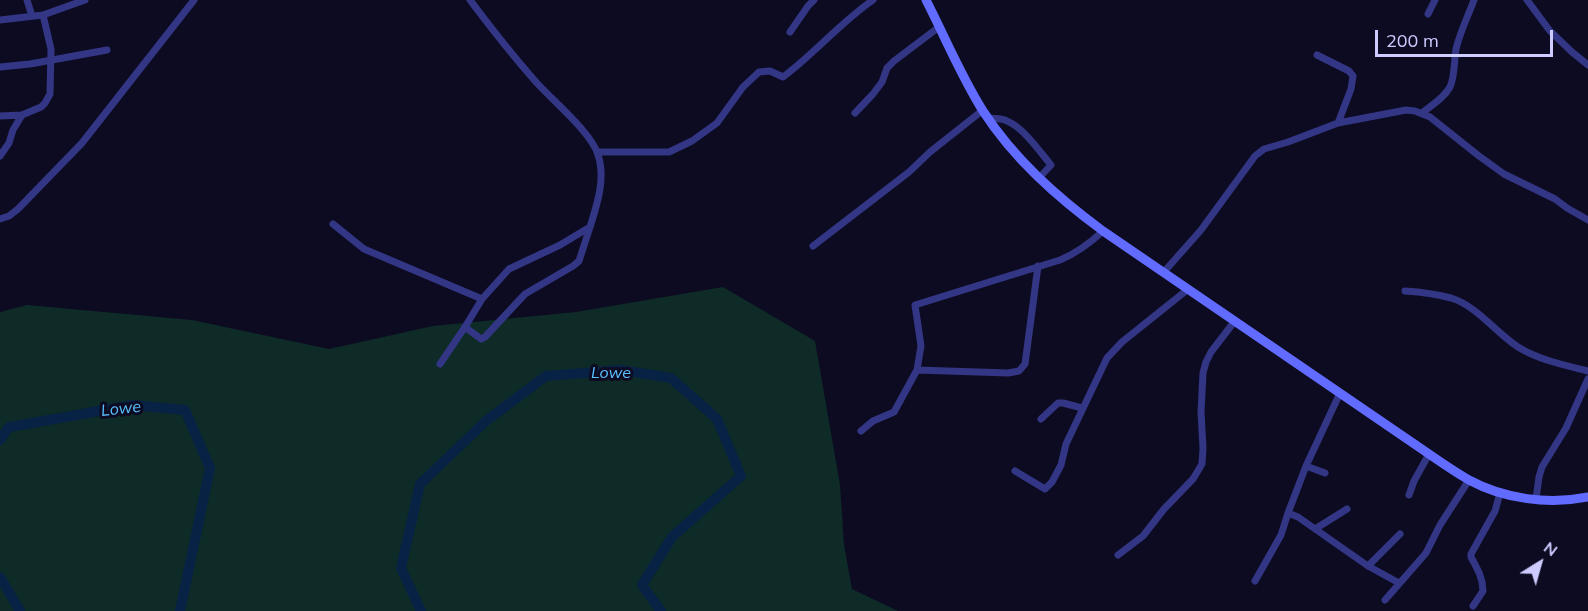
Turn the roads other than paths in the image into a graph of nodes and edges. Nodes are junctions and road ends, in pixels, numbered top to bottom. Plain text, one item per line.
1 (27, 0) edge
2 (85, 0) edge
3 (194, 0) edge
4 (470, 0) edge
5 (814, 0) edge
6 (873, 0) edge
7 (926, 0) edge
8 (1435, 0) edge
9 (1474, 0) edge
10 (1527, 0) edge
11 (1428, 14) dead end
12 (44, 15) junction
13 (32, 16) junction
14 (0, 20) edge
15 (939, 27) junction
16 (790, 32) dead end
17 (107, 50) dead end
18 (1317, 55) dead end
19 (50, 60) junction
20 (1588, 65) edge
21 (0, 67) edge
22 (855, 113) dead end
23 (1422, 113) junction
24 (986, 114) junction
25 (22, 115) junction
26 (0, 116) edge
27 (1338, 123) junction
28 (597, 152) junction
29 (0, 156) edge
30 (1039, 178) junction
31 (0, 219) edge
32 (1588, 220) edge
33 (333, 224) dead end
34 (590, 227) junction
35 (1103, 231) junction
36 (813, 246) dead end
37 (1038, 266) junction
38 (1163, 273) junction
39 (1187, 290) junction
40 (1405, 291) dead end
41 (482, 299) junction
42 (1234, 322) junction
43 (465, 327) junction
44 (440, 364) dead end
45 (917, 370) junction
46 (1588, 371) edge
47 (1588, 379) edge
48 (1340, 393) junction
49 (1082, 408) junction
50 (1041, 419) dead end
51 (861, 431) dead end
52 (1429, 454) junction
53 (1306, 465) junction
54 (1014, 471) dead end
55 (1325, 473) dead end
56 (1469, 480) junction
57 (1500, 493) junction
58 (1409, 495) dead end
59 (1588, 497) edge
60 (1536, 499) junction
61 (1347, 509) dead end
62 (1288, 513) junction
63 (1315, 530) junction
64 (1400, 534) dead end
65 (1118, 555) dead end
66 (1368, 566) junction
67 (1255, 581) dead end
68 (1398, 583) junction
69 (1385, 600) dead end
70 (1473, 606) dead end

1 - 13 street
2 - 12 street
3 - 31 street
4 - 28 street
5 - 16 street
6 - 28 street
7 - 15 street
8 - 11 street
9 - 23 street
10 - 20 street
12 - 13 street
12 - 19 street
13 - 14 street
15 - 22 street
15 - 24 street
17 - 19 street
18 - 27 street
19 - 21 street
19 - 25 street
23 - 27 street
23 - 32 street
24 - 30 street
24 - 30 street
24 - 36 street
25 - 26 street
25 - 29 street
27 - 38 street
28 - 34 street
30 - 35 street
33 - 41 street
34 - 41 street
34 - 43 street
35 - 37 street
35 - 38 street
37 - 45 street
37 - 45 street
38 - 39 street
39 - 42 street
39 - 49 street
40 - 46 street
41 - 43 street
42 - 48 street
42 - 65 street
43 - 44 street
45 - 51 street
47 - 60 street
48 - 52 street
48 - 53 street
49 - 50 street
49 - 54 street
52 - 56 street
52 - 58 street
53 - 55 street
53 - 62 street
56 - 57 street
56 - 68 street
57 - 60 street
57 - 70 street
59 - 60 street
61 - 63 street
62 - 63 street
62 - 67 street
63 - 66 street
64 - 66 street
66 - 68 street
68 - 69 street

